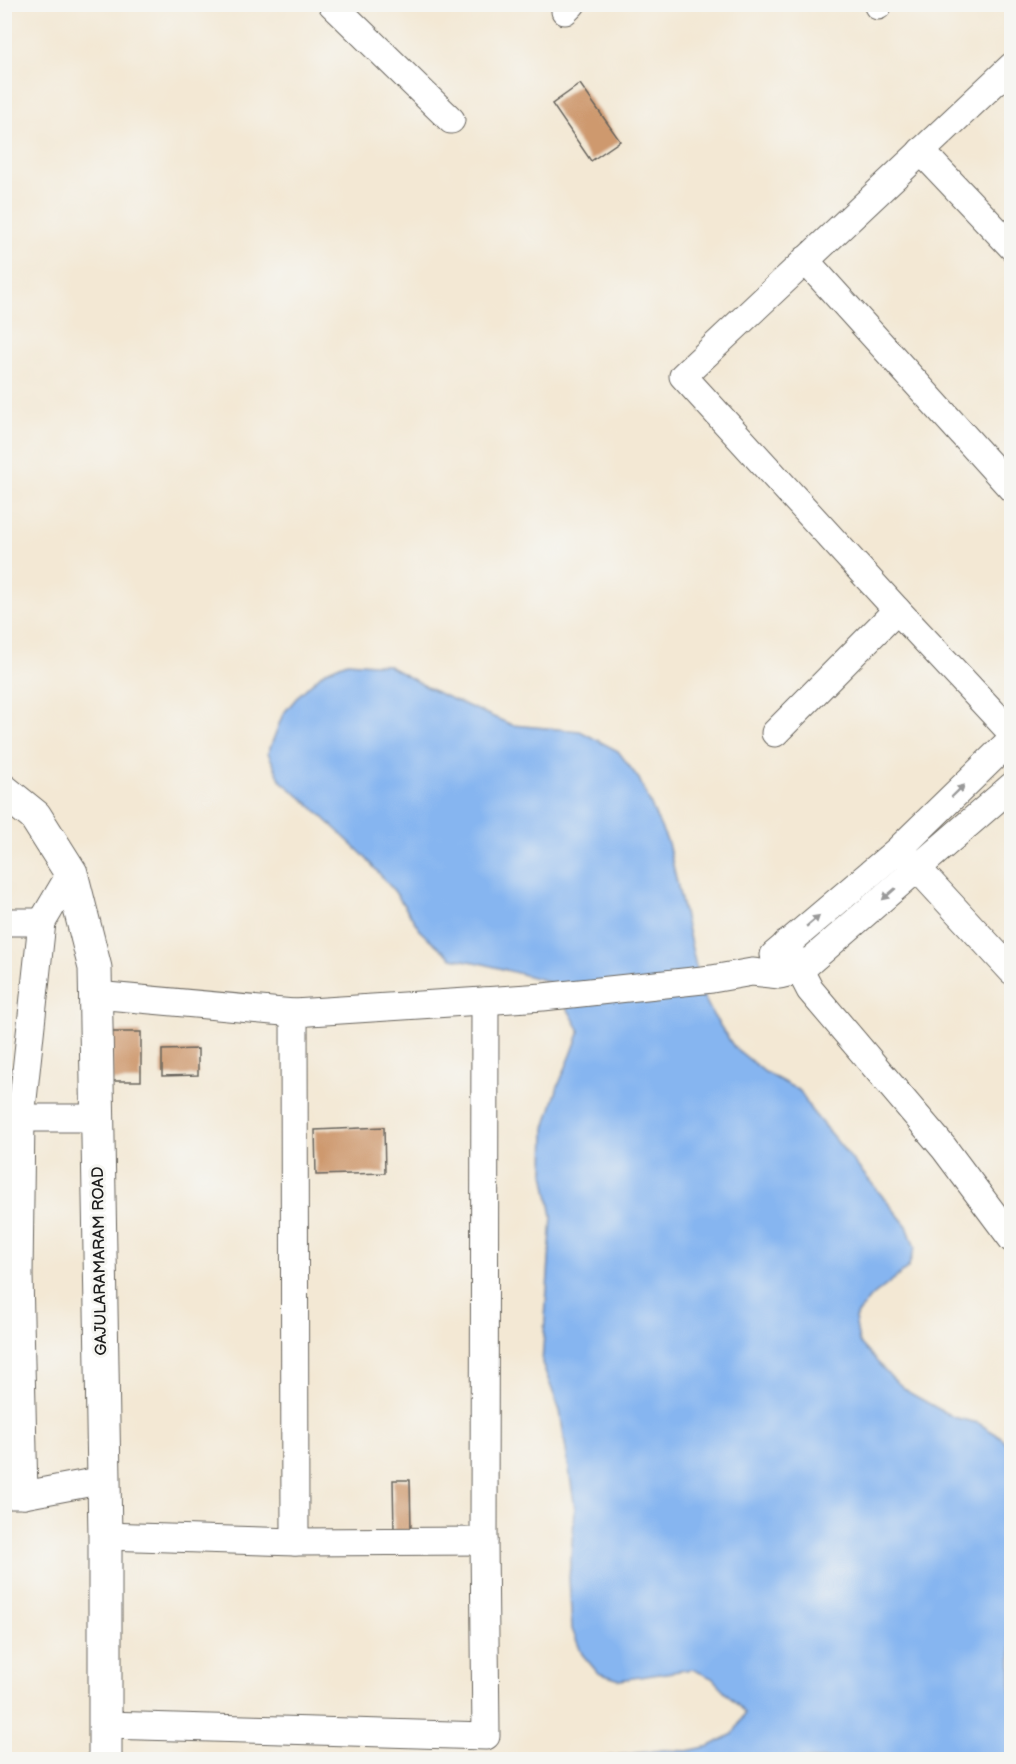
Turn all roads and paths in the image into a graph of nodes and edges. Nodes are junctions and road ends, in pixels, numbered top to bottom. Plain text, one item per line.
1 (332, 4) edge
2 (1011, 66) edge
3 (451, 120) dead end
4 (921, 151) junction
5 (1011, 247) edge
6 (805, 261) junction
7 (1011, 489) edge
8 (897, 610) junction
9 (775, 733) dead end
10 (1011, 733) edge
11 (1011, 739) edge
12 (1011, 786) edge
13 (4, 791) edge
14 (899, 849) junction
15 (918, 868) junction
16 (71, 873) junction
17 (4, 922) edge
18 (42, 922) junction
19 (786, 944) junction
20 (800, 970) junction
21 (1011, 971) edge
22 (752, 972) junction
23 (96, 995) junction
24 (485, 1001) junction
25 (294, 1013) junction
26 (13, 1118) edge
27 (98, 1118) junction
28 (1011, 1239) edge
29 (12, 1275) edge
30 (104, 1480) junction
31 (14, 1495) edge
32 (105, 1536) junction
33 (484, 1541) junction
34 (295, 1542) junction
35 (106, 1725) junction
36 (105, 1760) edge

1 - 3 street
2 - 4 street
4 - 5 street
4 - 6 street
6 - 7 street
6 - 8 street
8 - 9 street
8 - 10 street
14 -> 11 street
12 - 15 street
13 - 16 main road, GAJULARAMARAM ROAD
14 - 15 street
19 -> 14 street
15 -> 20 street
15 - 21 street
16 - 18 street
16 - 23 main road, GAJULARAMARAM ROAD
17 - 18 street
18 - 26 street
19 - 20 street
19 - 22 street
20 - 22 street
20 - 28 street
22 - 24 street
23 - 25 street
23 - 27 main road, GAJULARAMARAM ROAD
24 - 25 street
24 - 33 street
25 - 34 street
26 - 27 street
26 - 29 street
27 - 30 main road, GAJULARAMARAM ROAD
29 - 31 street
30 - 31 street
30 - 32 main road, GAJULARAMARAM ROAD
32 - 34 street
32 - 35 main road, GAJULARAMARAM ROAD
33 - 34 street
33 - 35 street
35 - 36 main road, GAJULARAMARAM ROAD

